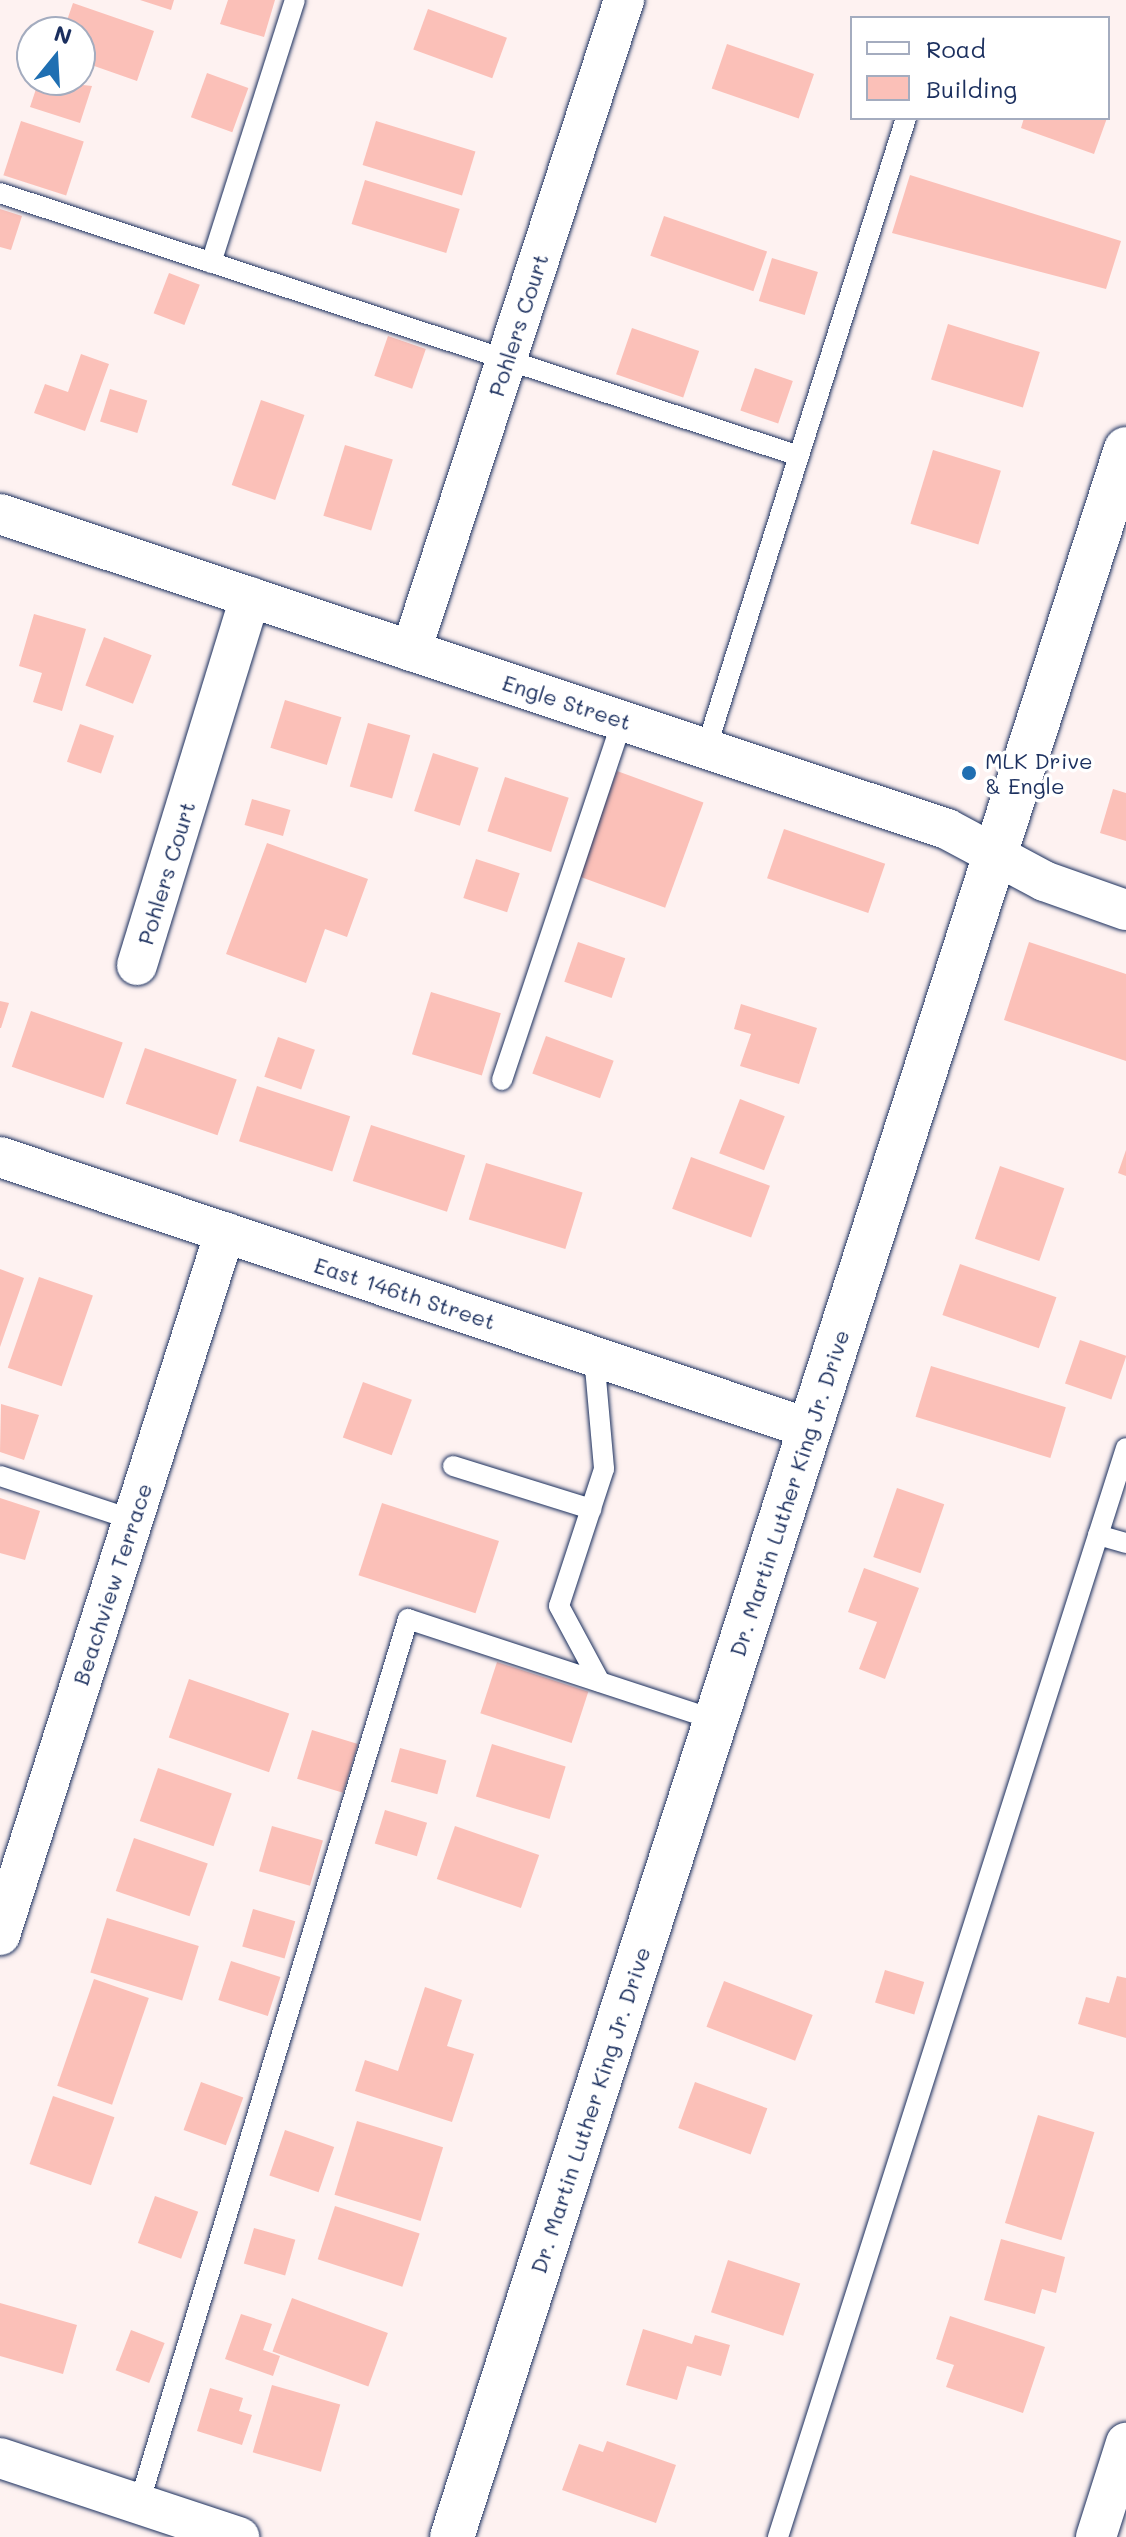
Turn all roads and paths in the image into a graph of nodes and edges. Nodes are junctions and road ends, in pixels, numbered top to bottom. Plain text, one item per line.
1 (295, 0) edge
2 (624, 0) edge
3 (905, 120) edge
4 (0, 193) edge
5 (211, 263) junction
6 (506, 360) junction
7 (1126, 449) edge
8 (799, 456) junction
9 (0, 514) edge
10 (250, 597) junction
11 (411, 651) junction
12 (622, 721) junction
13 (706, 749) junction
14 (995, 855) junction
15 (1126, 910) edge
16 (137, 965) dead end
17 (502, 1080) dead end
18 (0, 1157) edge
19 (225, 1232) junction
20 (594, 1356) junction
21 (810, 1429) junction
22 (1126, 1448) edge
23 (453, 1466) dead end
24 (0, 1476) edge
25 (591, 1509) junction
26 (133, 1520) junction
27 (1098, 1535) junction
28 (1126, 1543) edge
29 (600, 1682) junction
30 (716, 1720) junction
31 (0, 1935) edge
32 (1126, 2443) edge
33 (0, 2458) edge
34 (139, 2504) junction
35 (239, 2537) edge
36 (452, 2537) edge
37 (778, 2537) edge
38 (1096, 2537) edge

1 - 5 lane
2 - 6 street, Pohlers Court
3 - 8 lane
4 - 5 lane
5 - 6 lane
6 - 8 lane
6 - 11 street, Pohlers Court
7 - 14 street, Dr. Martin Luther King Jr. Drive
8 - 13 lane
9 - 10 street, Engle Street
10 - 11 street, Engle Street
10 - 16 street, Pohlers Court
11 - 12 street, Engle Street
12 - 13 street, Engle Street
12 - 17 lane
13 - 14 street, Engle Street
14 - 15 street, Engle Street
14 - 21 street, Dr. Martin Luther King Jr. Drive
18 - 19 street, East 146th Street
19 - 20 street, East 146th Street
19 - 26 street, Beachview Terrace
20 - 21 street, East 146th Street
20 - 25 lane
21 - 30 street, Dr. Martin Luther King Jr. Drive
22 - 27 lane
23 - 25 lane
24 - 26 lane
25 - 29 lane
26 - 31 street, Beachview Terrace
27 - 28 lane
27 - 37 lane
29 - 30 lane
29 - 34 lane
30 - 36 street, Dr. Martin Luther King Jr. Drive
32 - 38 street
33 - 34 street
34 - 35 street

